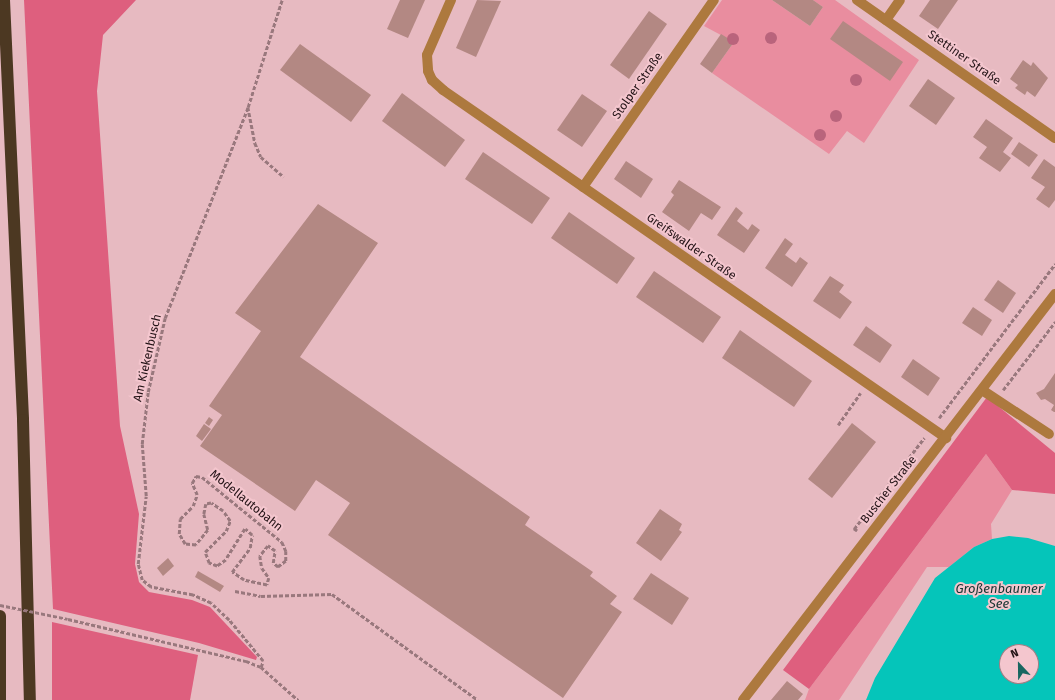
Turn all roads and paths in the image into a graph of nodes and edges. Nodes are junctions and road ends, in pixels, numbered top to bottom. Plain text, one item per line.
1 (4, 0) edge
2 (282, 0) edge
3 (451, 0) edge
4 (714, 0) edge
5 (857, 0) edge
6 (900, 0) edge
7 (886, 20) junction
8 (248, 106) junction
9 (1055, 138) edge
10 (284, 177) dead end
11 (582, 187) junction
12 (1055, 264) edge
13 (1054, 298) edge
14 (866, 385) junction
15 (982, 390) junction
16 (838, 425) dead end
17 (931, 430) junction
18 (1049, 434) dead end
19 (946, 438) junction
20 (204, 536) joint
21 (868, 539) junction
22 (234, 591) dead end
23 (0, 605) edge
24 (0, 616) edge
25 (260, 667) junction
26 (0, 700) edge
27 (30, 700) edge
28 (298, 700) edge
29 (478, 700) edge
30 (743, 700) edge

1 - 27 highway
2 - 8 path, Am Kiekenbusch
3 - 11 street, Greifswalder Straße
4 - 11 street, Stolper Straße
5 - 7 street, Stettiner Straße
6 - 7 street
7 - 9 street, Stettiner Straße
8 - 10 path
8 - 25 path, Am Kiekenbusch
11 - 14 street, Greifswalder Straße
12 - 17 path
13 - 15 street, Buscher Straße
14 - 16 path
14 - 17 street, Greifswalder Straße
15 - 18 street
15 - 19 street, Buscher Straße
17 - 19 street, Greifswalder Straße
17 - 21 path
19 - 21 street, Buscher Straße
20 - 20 path, Modellautobahn
21 - 30 street, Buscher Straße
22 - 29 path
23 - 25 path, bridge
24 - 26 highway
25 - 28 path

